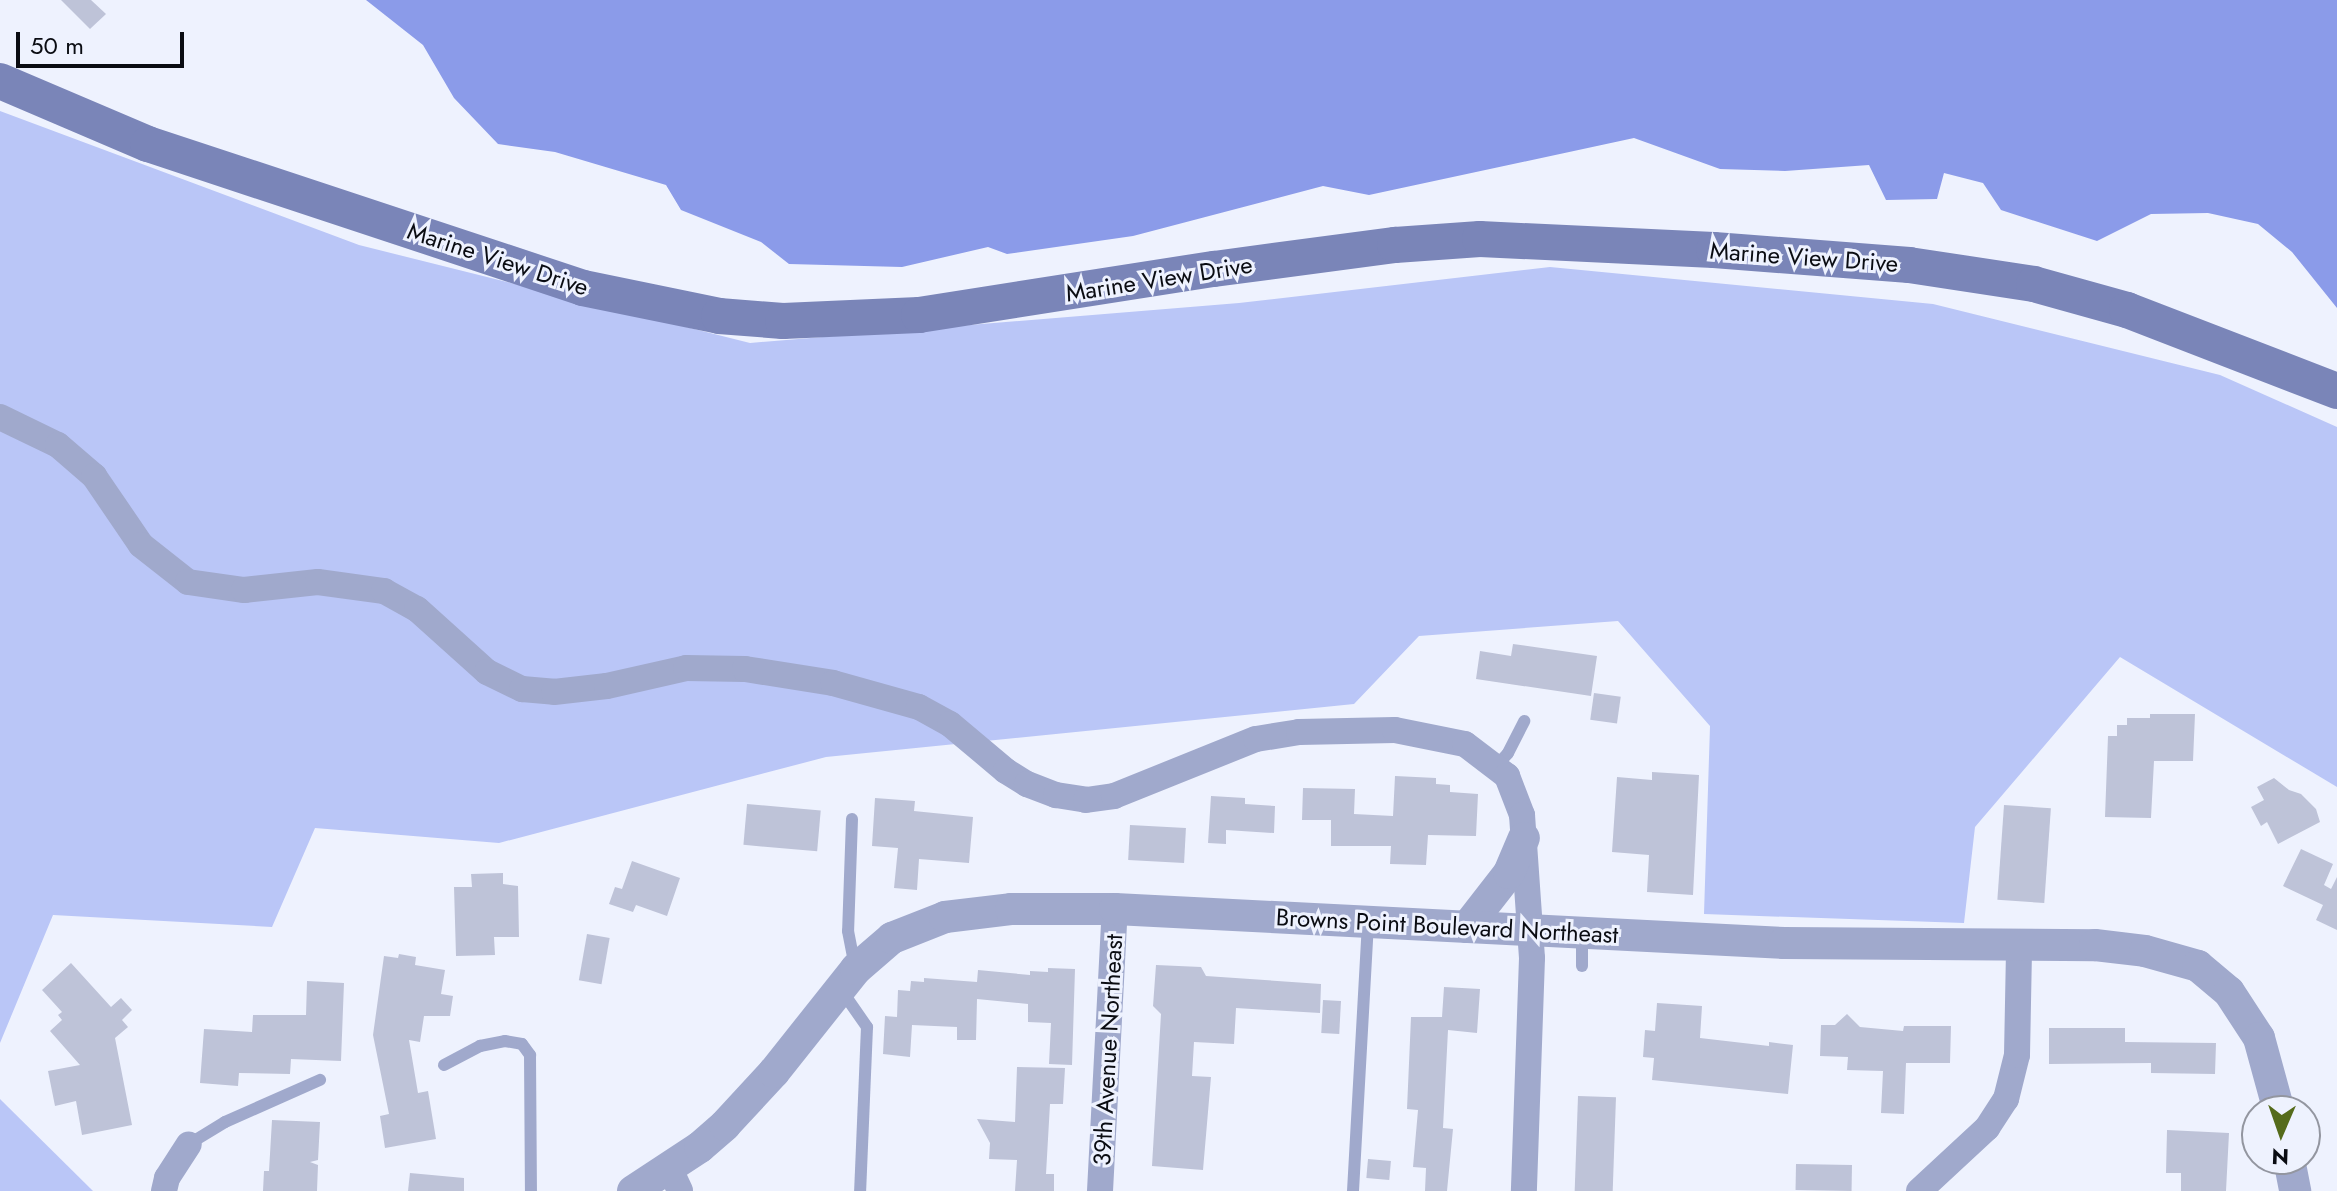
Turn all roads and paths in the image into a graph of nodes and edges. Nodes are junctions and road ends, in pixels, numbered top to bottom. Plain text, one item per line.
1 (5, 77) edge
2 (2337, 391) edge
3 (0, 417) edge
4 (1524, 721) dead end
5 (1497, 765) junction
6 (852, 819) dead end
7 (1524, 838) junction
8 (1115, 909) junction
9 (1368, 924) junction
10 (1467, 927) junction
11 (1529, 929) junction
12 (1582, 932) junction
13 (2019, 946) junction
14 (1582, 966) dead end
15 (848, 979) junction
16 (444, 1065) dead end
17 (320, 1080) dead end
18 (2275, 1095) edge
19 (189, 1144) joint
20 (674, 1179) edge
21 (164, 1191) edge
22 (531, 1191) edge
23 (633, 1191) edge
24 (860, 1191) edge
25 (1100, 1191) edge
26 (1353, 1191) edge
27 (1524, 1191) edge
28 (1919, 1191) edge

1 - 2 main road, Marine View Drive
3 - 5 street
4 - 5 lane
5 - 7 street
6 - 15 lane
7 - 10 street
7 - 11 street
8 - 9 street, Browns Point Boulevard Northeast
8 - 15 street, Browns Point Boulevard Northeast
8 - 25 street, 39th Avenue Northeast
9 - 10 street, Browns Point Boulevard Northeast
9 - 26 lane
10 - 11 street, Browns Point Boulevard Northeast
11 - 12 street, Browns Point Boulevard Northeast
11 - 27 street
12 - 13 street, Browns Point Boulevard Northeast
12 - 14 lane
13 - 18 street, Browns Point Boulevard Northeast
13 - 28 street
15 - 20 street, Browns Point Boulevard Northeast
15 - 24 lane
16 - 22 lane
17 - 19 lane
19 - 21 street
20 - 23 street, Browns Point Boulevard Northeast

